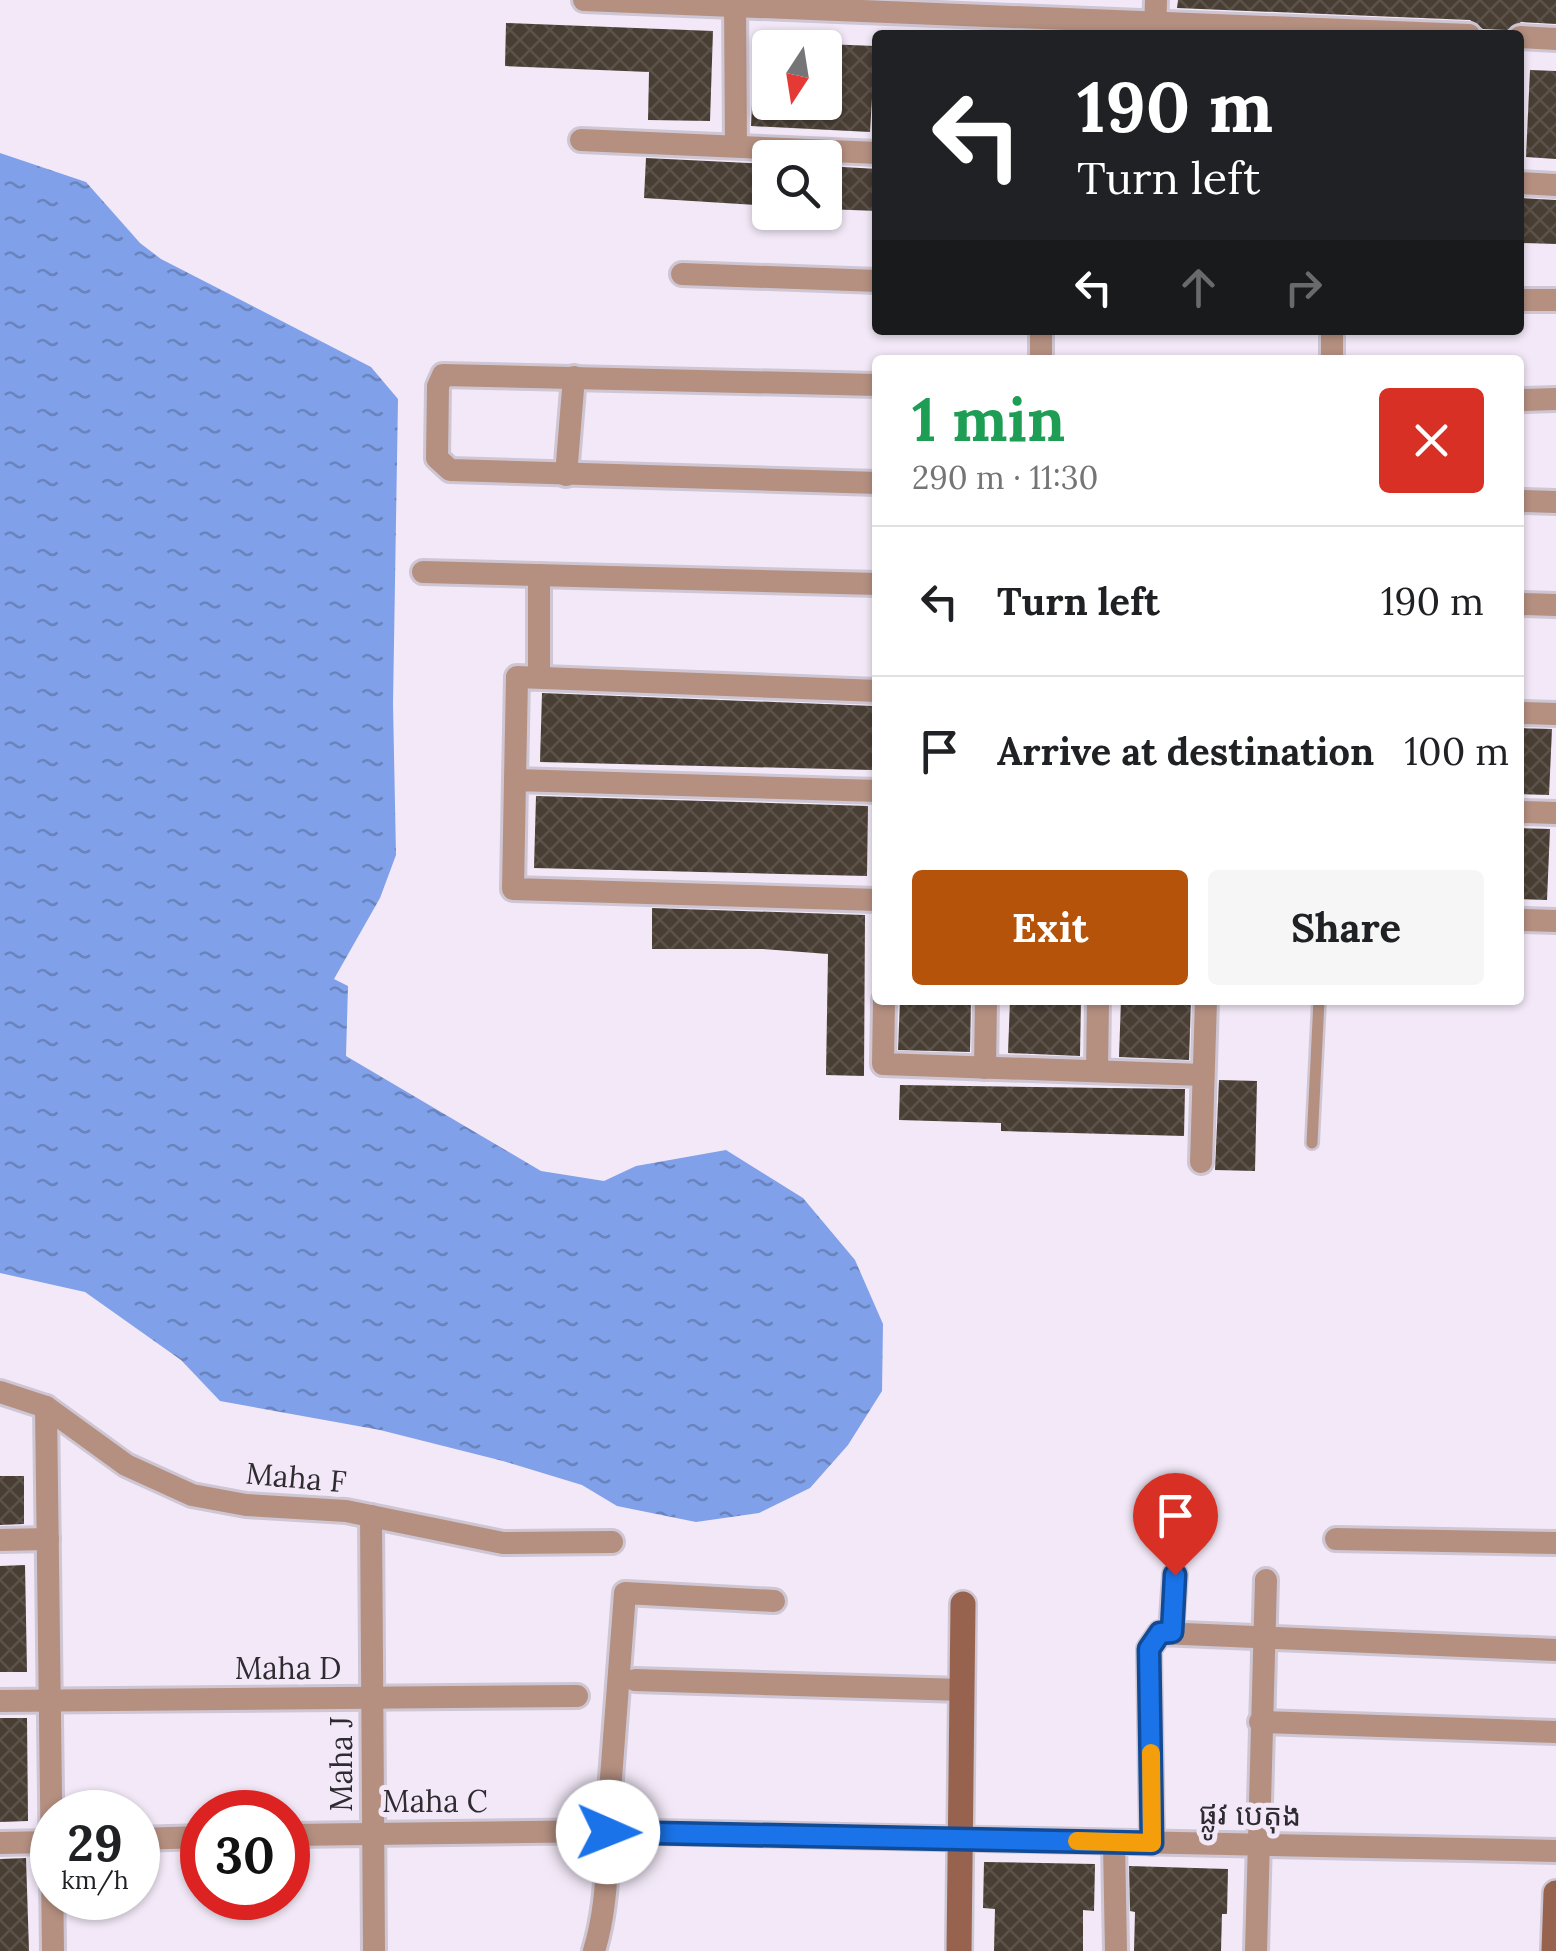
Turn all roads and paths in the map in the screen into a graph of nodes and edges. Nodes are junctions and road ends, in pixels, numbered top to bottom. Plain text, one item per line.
1 (584, 0) edge
2 (735, 2) edge
3 (1155, 19) edge
4 (1372, 30) edge
5 (1524, 37) edge
6 (1556, 39) edge
7 (581, 140) dead end
8 (736, 146) junction
9 (872, 153) edge
10 (1524, 183) edge
11 (1556, 185) edge
12 (682, 274) dead end
13 (872, 281) edge
14 (1524, 300) edge
15 (1556, 300) edge
16 (574, 377) junction
17 (872, 385) edge
18 (1556, 399) edge
19 (1524, 400) edge
20 (566, 475) junction
21 (872, 484) edge
22 (1524, 501) edge
23 (1556, 502) edge
24 (422, 572) dead end
25 (539, 575) junction
26 (872, 584) edge
27 (1524, 604) edge
28 (1556, 605) edge
29 (539, 678) junction
30 (872, 691) edge
31 (1524, 713) edge
32 (1556, 714) edge
33 (516, 780) junction
34 (872, 792) edge
35 (1524, 812) edge
36 (1556, 812) edge
37 (872, 900) edge
38 (1524, 920) edge
39 (1556, 922) edge
40 (884, 1005) edge
41 (986, 1005) edge
42 (1098, 1005) edge
43 (1206, 1005) edge
44 (1319, 1005) edge
45 (985, 1068) junction
46 (1098, 1072) junction
47 (1204, 1075) junction
48 (1312, 1142) dead end
49 (1200, 1162) dead end
50 (0, 1392) edge
51 (46, 1407) junction
52 (371, 1516) junction
53 (48, 1539) junction
54 (1336, 1539) dead end
55 (0, 1540) edge
56 (612, 1542) dead end
57 (1556, 1544) edge
58 (1175, 1575) dead end
59 (1266, 1580) dead end
60 (774, 1601) dead end
61 (964, 1604) dead end
62 (1172, 1632) junction
63 (1265, 1639) junction
64 (1556, 1650) edge
65 (636, 1680) dead end
66 (962, 1690) junction
67 (576, 1696) dead end
68 (372, 1698) junction
69 (50, 1700) junction
70 (0, 1701) edge
71 (1260, 1722) junction
72 (1556, 1732) edge
73 (51, 1790) edge
74 (583, 1831) joint
75 (372, 1832) junction
76 (608, 1832) junction
77 (310, 1834) edge
78 (960, 1839) junction
79 (30, 1842) edge
80 (1114, 1842) junction
81 (0, 1843) edge
82 (1152, 1843) junction
83 (1258, 1844) junction
84 (1556, 1851) edge
85 (1556, 1893) edge
86 (53, 1920) edge
87 (53, 1951) edge
88 (374, 1951) edge
89 (594, 1951) edge
90 (958, 1951) edge
91 (1116, 1951) edge
92 (1256, 1951) edge
93 (1554, 1951) edge

1 - 2 street
2 - 3 street
2 - 8 street
3 - 4 street
5 - 6 street
7 - 8 street
8 - 9 street
10 - 11 street
12 - 13 street
14 - 15 street
16 - 17 street
16 - 20 street
16 - 20 street
18 - 19 street
20 - 21 street
22 - 23 street
24 - 25 street
25 - 26 street
25 - 29 street
27 - 28 street
29 - 30 street
29 - 33 street
31 - 32 street
33 - 34 street
33 - 37 street
35 - 36 street
38 - 39 street
40 - 45 street
41 - 45 street
42 - 46 street
43 - 47 street
44 - 48 lane
45 - 46 street
46 - 47 street
47 - 49 street
50 - 51 street, Maha F
51 - 52 street, Maha F
51 - 53 street
52 - 56 street, Maha F
52 - 68 street, Maha J
53 - 55 street
53 - 69 street
54 - 57 street
58 - 62 street
59 - 63 street
60 - 76 street
61 - 66 street
62 - 63 street
62 - 82 street
63 - 64 street
63 - 71 street
65 - 66 street
66 - 78 street
67 - 68 street, Maha D
68 - 69 street, Maha D
68 - 75 street, Maha J
69 - 70 street, Maha D
69 - 73 street
71 - 72 street
71 - 83 street
74 - 75 street, Maha C
74 - 76 street, ផ្លូវ បេតុង
75 - 77 street, Maha C
75 - 88 street, Maha J
76 - 78 street, ផ្លូវ បេតុង
76 - 89 street
78 - 80 street, ផ្លូវ បេតុង
78 - 90 street
79 - 81 street
80 - 82 street, ផ្លូវ បេតុង
80 - 91 street
82 - 83 street, ផ្លូវ បេតុង
83 - 84 street, ផ្លូវ បេតុង
83 - 92 street
85 - 93 street
86 - 87 street

